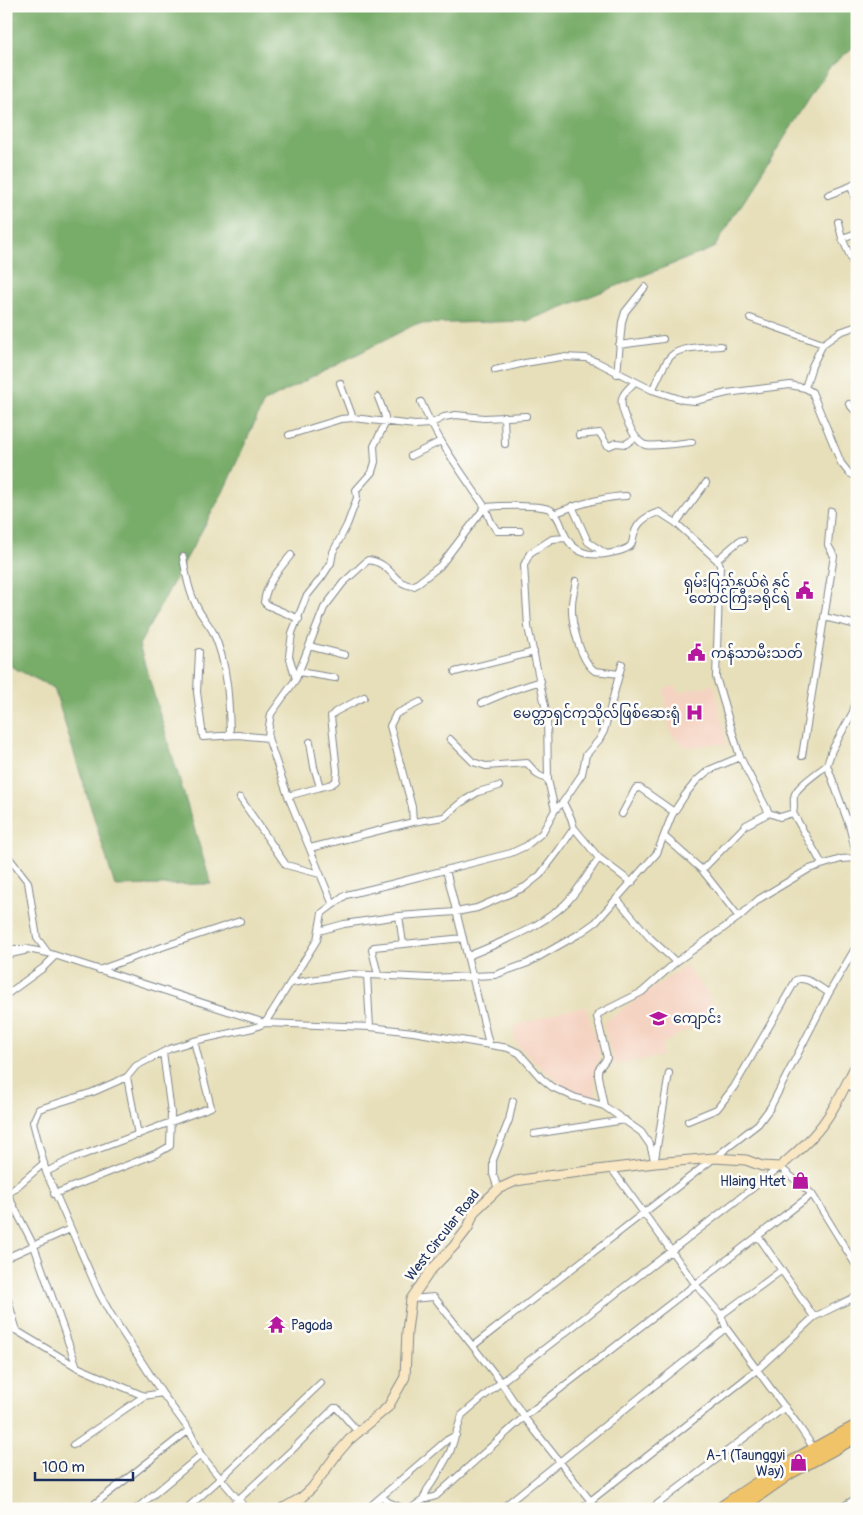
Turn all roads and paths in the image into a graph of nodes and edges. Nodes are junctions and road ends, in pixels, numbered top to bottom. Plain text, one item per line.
1 (854, 184) edge
2 (828, 195) dead end
3 (857, 205) edge
4 (838, 222) dead end
5 (857, 232) edge
6 (842, 238) junction
7 (857, 272) edge
8 (645, 287) dead end
9 (750, 318) dead end
10 (857, 326) edge
11 (663, 339) dead end
12 (823, 344) junction
13 (619, 345) junction
14 (721, 346) dead end
15 (495, 370) dead end
16 (617, 374) junction
17 (340, 383) dead end
18 (634, 383) junction
19 (805, 388) junction
20 (652, 390) junction
21 (378, 396) dead end
22 (421, 402) dead end
23 (849, 404) dead end
24 (857, 413) edge
25 (504, 416) junction
26 (526, 416) dead end
27 (353, 418) junction
28 (386, 422) junction
29 (430, 424) junction
30 (289, 435) dead end
31 (579, 435) dead end
32 (636, 437) junction
33 (441, 441) junction
34 (692, 442) dead end
35 (505, 444) dead end
36 (411, 456) dead end
37 (857, 477) edge
38 (706, 482) dead end
39 (626, 496) dead end
40 (572, 506) junction
41 (485, 507) junction
42 (831, 511) dead end
43 (553, 514) junction
44 (676, 523) junction
45 (520, 531) dead end
46 (566, 538) junction
47 (743, 540) dead end
48 (291, 554) dead end
49 (606, 554) junction
50 (183, 557) dead end
51 (717, 560) junction
52 (576, 581) dead end
53 (824, 616) junction
54 (299, 619) junction
55 (857, 625) edge
56 (309, 646) junction
57 (199, 652) dead end
58 (534, 652) junction
59 (345, 655) dead end
60 (622, 664) dead end
61 (298, 672) junction
62 (455, 672) dead end
63 (619, 674) junction
64 (335, 678) dead end
65 (296, 679) junction
66 (541, 681) junction
67 (857, 696) edge
68 (364, 697) dead end
69 (420, 702) dead end
70 (482, 703) dead end
71 (855, 712) edge
72 (230, 735) junction
73 (268, 738) junction
74 (450, 739) dead end
75 (310, 742) dead end
76 (802, 756) dead end
77 (740, 757) junction
78 (827, 765) junction
79 (548, 780) junction
80 (499, 786) dead end
81 (320, 787) junction
82 (288, 796) junction
83 (240, 798) dead end
84 (563, 802) junction
85 (555, 810) junction
86 (674, 812) junction
87 (768, 813) junction
88 (793, 813) junction
89 (622, 814) dead end
90 (857, 821) edge
91 (413, 822) junction
92 (849, 825) junction
93 (574, 828) junction
94 (665, 836) junction
95 (310, 848) junction
96 (6, 854) edge
97 (599, 858) junction
98 (857, 858) edge
99 (822, 864) junction
100 (446, 870) junction
101 (702, 870) junction
102 (320, 874) junction
103 (632, 883) junction
104 (616, 900) junction
105 (333, 904) junction
106 (456, 912) junction
107 (399, 916) junction
108 (739, 917) junction
109 (240, 921) dead end
110 (319, 931) junction
111 (463, 938) junction
112 (403, 944) junction
113 (857, 945) edge
114 (6, 949) edge
115 (28, 950) junction
116 (51, 954) junction
117 (6, 955) edge
118 (468, 956) junction
119 (676, 962) junction
120 (99, 970) junction
121 (367, 975) junction
122 (378, 975) junction
123 (472, 976) junction
124 (291, 984) junction
125 (7, 993) edge
126 (829, 993) junction
127 (265, 1023) junction
128 (370, 1027) junction
129 (194, 1041) junction
130 (489, 1044) junction
131 (163, 1052) junction
132 (857, 1063) edge
133 (668, 1073) dead end
134 (127, 1077) junction
135 (847, 1082) junction
136 (857, 1092) edge
137 (512, 1100) dead end
138 (604, 1106) junction
139 (625, 1120) junction
140 (688, 1121) dead end
141 (170, 1122) junction
142 (534, 1134) dead end
143 (138, 1136) junction
144 (714, 1158) junction
145 (44, 1163) junction
146 (655, 1163) junction
147 (780, 1167) junction
148 (610, 1168) junction
149 (46, 1172) junction
150 (498, 1189) junction
151 (54, 1194) junction
152 (812, 1194) junction
153 (7, 1196) edge
154 (643, 1213) junction
155 (70, 1229) junction
156 (758, 1236) junction
157 (34, 1246) junction
158 (671, 1251) junction
159 (6, 1258) edge
160 (857, 1267) edge
161 (782, 1270) junction
162 (696, 1286) junction
163 (6, 1293) edge
164 (857, 1296) edge
165 (411, 1299) junction
166 (721, 1314) junction
167 (814, 1317) junction
168 (6, 1327) edge
169 (726, 1328) junction
170 (17, 1331) junction
171 (474, 1346) junction
172 (78, 1367) junction
173 (758, 1369) junction
174 (501, 1382) junction
175 (321, 1383) dead end
176 (162, 1393) junction
177 (144, 1396) junction
178 (785, 1407) junction
179 (524, 1417) junction
180 (857, 1426) edge
181 (189, 1430) junction
182 (359, 1433) junction
183 (456, 1436) junction
184 (857, 1436) edge
185 (73, 1445) dead end
186 (816, 1453) junction
187 (201, 1455) junction
188 (559, 1461) junction
189 (221, 1478) junction
190 (383, 1497) junction
191 (857, 1498) edge
192 (239, 1499) junction
193 (423, 1500) junction
194 (590, 1501) junction
195 (88, 1509) edge
196 (136, 1509) edge
197 (186, 1509) edge
198 (228, 1509) edge
199 (246, 1509) edge
200 (282, 1509) edge
201 (367, 1509) edge
202 (405, 1509) edge
203 (410, 1509) edge
204 (500, 1509) edge
205 (580, 1509) edge
206 (597, 1509) edge
207 (650, 1509) edge
208 (720, 1509) edge
209 (738, 1509) edge
210 (839, 1509) edge

1 - 2 street
1 - 3 street
4 - 6 street
5 - 6 street
6 - 7 street
8 - 13 street
9 - 12 street
10 - 12 street
11 - 13 street
12 - 19 street
13 - 16 street
14 - 20 street
15 - 16 street
16 - 18 street
17 - 27 street
18 - 20 street
18 - 32 street
19 - 20 street
19 - 37 street
21 - 28 street
22 - 29 street
23 - 24 street
25 - 26 street
25 - 29 street
25 - 35 street
27 - 28 street
27 - 30 street
28 - 29 street
28 - 54 street
29 - 33 street
31 - 32 street
32 - 34 street
33 - 36 street
33 - 41 street
38 - 44 street
39 - 40 street
40 - 43 street
40 - 49 street
41 - 43 street
41 - 45 street
41 - 56 street
42 - 53 street
43 - 46 street
44 - 49 street
44 - 51 street
46 - 49 street
46 - 58 street
47 - 51 street
48 - 54 street
50 - 72 street
51 - 77 street
52 - 63 street
53 - 55 street
53 - 76 street
54 - 65 street
56 - 59 street
56 - 61 street
57 - 72 street
58 - 62 street
58 - 66 street
60 - 63 street
61 - 64 street
61 - 65 street
63 - 84 street
65 - 73 street
66 - 70 street
66 - 79 street
67 - 71 street
68 - 81 street
69 - 91 street
71 - 78 street
72 - 73 street
73 - 82 street
74 - 79 street
75 - 81 street
77 - 86 street
77 - 87 street
78 - 88 street
78 - 92 street
79 - 85 street
80 - 91 street
81 - 82 street
82 - 95 street
83 - 102 street
84 - 85 street
84 - 93 street
85 - 100 street
86 - 89 street
86 - 94 street
87 - 88 street
87 - 101 street
88 - 99 street
90 - 92 street
91 - 95 street
92 - 98 street
93 - 97 street
93 - 106 street
94 - 101 street
94 - 103 street
95 - 102 street
96 - 116 street
97 - 103 street
97 - 118 street
98 - 99 street
99 - 108 street
100 - 105 street
100 - 106 street
101 - 108 street
102 - 105 street
103 - 104 street
104 - 119 street
104 - 123 street
105 - 110 street
106 - 107 street
106 - 111 street
107 - 110 street
107 - 112 street
108 - 119 street
109 - 120 street
110 - 124 street
111 - 112 street
111 - 118 street
112 - 122 street
113 - 126 street
114 - 115 street
115 - 116 street
115 - 117 street
116 - 120 street
116 - 125 street
118 - 123 street
119 - 138 street
120 - 127 street
121 - 122 street
121 - 124 street
121 - 128 street
122 - 123 street
123 - 130 street
124 - 127 street
126 - 140 street
126 - 144 street
127 - 128 street
127 - 129 street
128 - 130 street
129 - 131 street
129 - 141 street
130 - 138 street
131 - 134 street
131 - 141 street
132 - 135 street
133 - 146 street
134 - 143 street
134 - 145 street
135 - 136 street
135 - 147 street
137 - 150 street
138 - 139 street
139 - 142 street
139 - 146 street
141 - 143 street
141 - 151 street
143 - 149 street
144 - 146 street, West Circular Road
144 - 147 street, West Circular Road
144 - 154 street
145 - 149 street
145 - 153 street
146 - 148 street, West Circular Road
147 - 152 street
147 - 158 street
148 - 150 street, West Circular Road
148 - 154 street
149 - 151 street
150 - 165 street, West Circular Road
151 - 155 street
152 - 156 street
152 - 160 street
153 - 157 street
154 - 158 street
154 - 171 street
155 - 157 street
155 - 176 street
156 - 161 street
156 - 162 street
157 - 159 street
157 - 172 street
158 - 162 street
158 - 174 street
161 - 166 street
161 - 167 street
162 - 166 street
162 - 179 street
163 - 170 street
164 - 167 street
165 - 171 street
165 - 182 street, West Circular Road
166 - 169 street
167 - 173 street
168 - 170 street
169 - 173 street
169 - 188 street
170 - 172 street
171 - 174 street
172 - 177 street
173 - 178 street
173 - 194 street
174 - 179 street
174 - 183 street
175 - 189 street
176 - 177 street
176 - 181 street
177 - 185 street
178 - 186 street
178 - 207 street
179 - 188 street
179 - 193 street
180 - 186 highway
181 - 187 street
181 - 195 street
182 - 192 street
182 - 200 street, West Circular Road
183 - 190 street
183 - 193 street
184 - 186 highway
186 - 208 highway
186 - 209 highway
187 - 189 street
187 - 196 street
188 - 194 street
188 - 204 street
189 - 192 street
189 - 197 street
190 - 201 street
190 - 202 street
191 - 210 street
192 - 198 street
192 - 199 street
193 - 203 street
194 - 205 street
194 - 206 street

